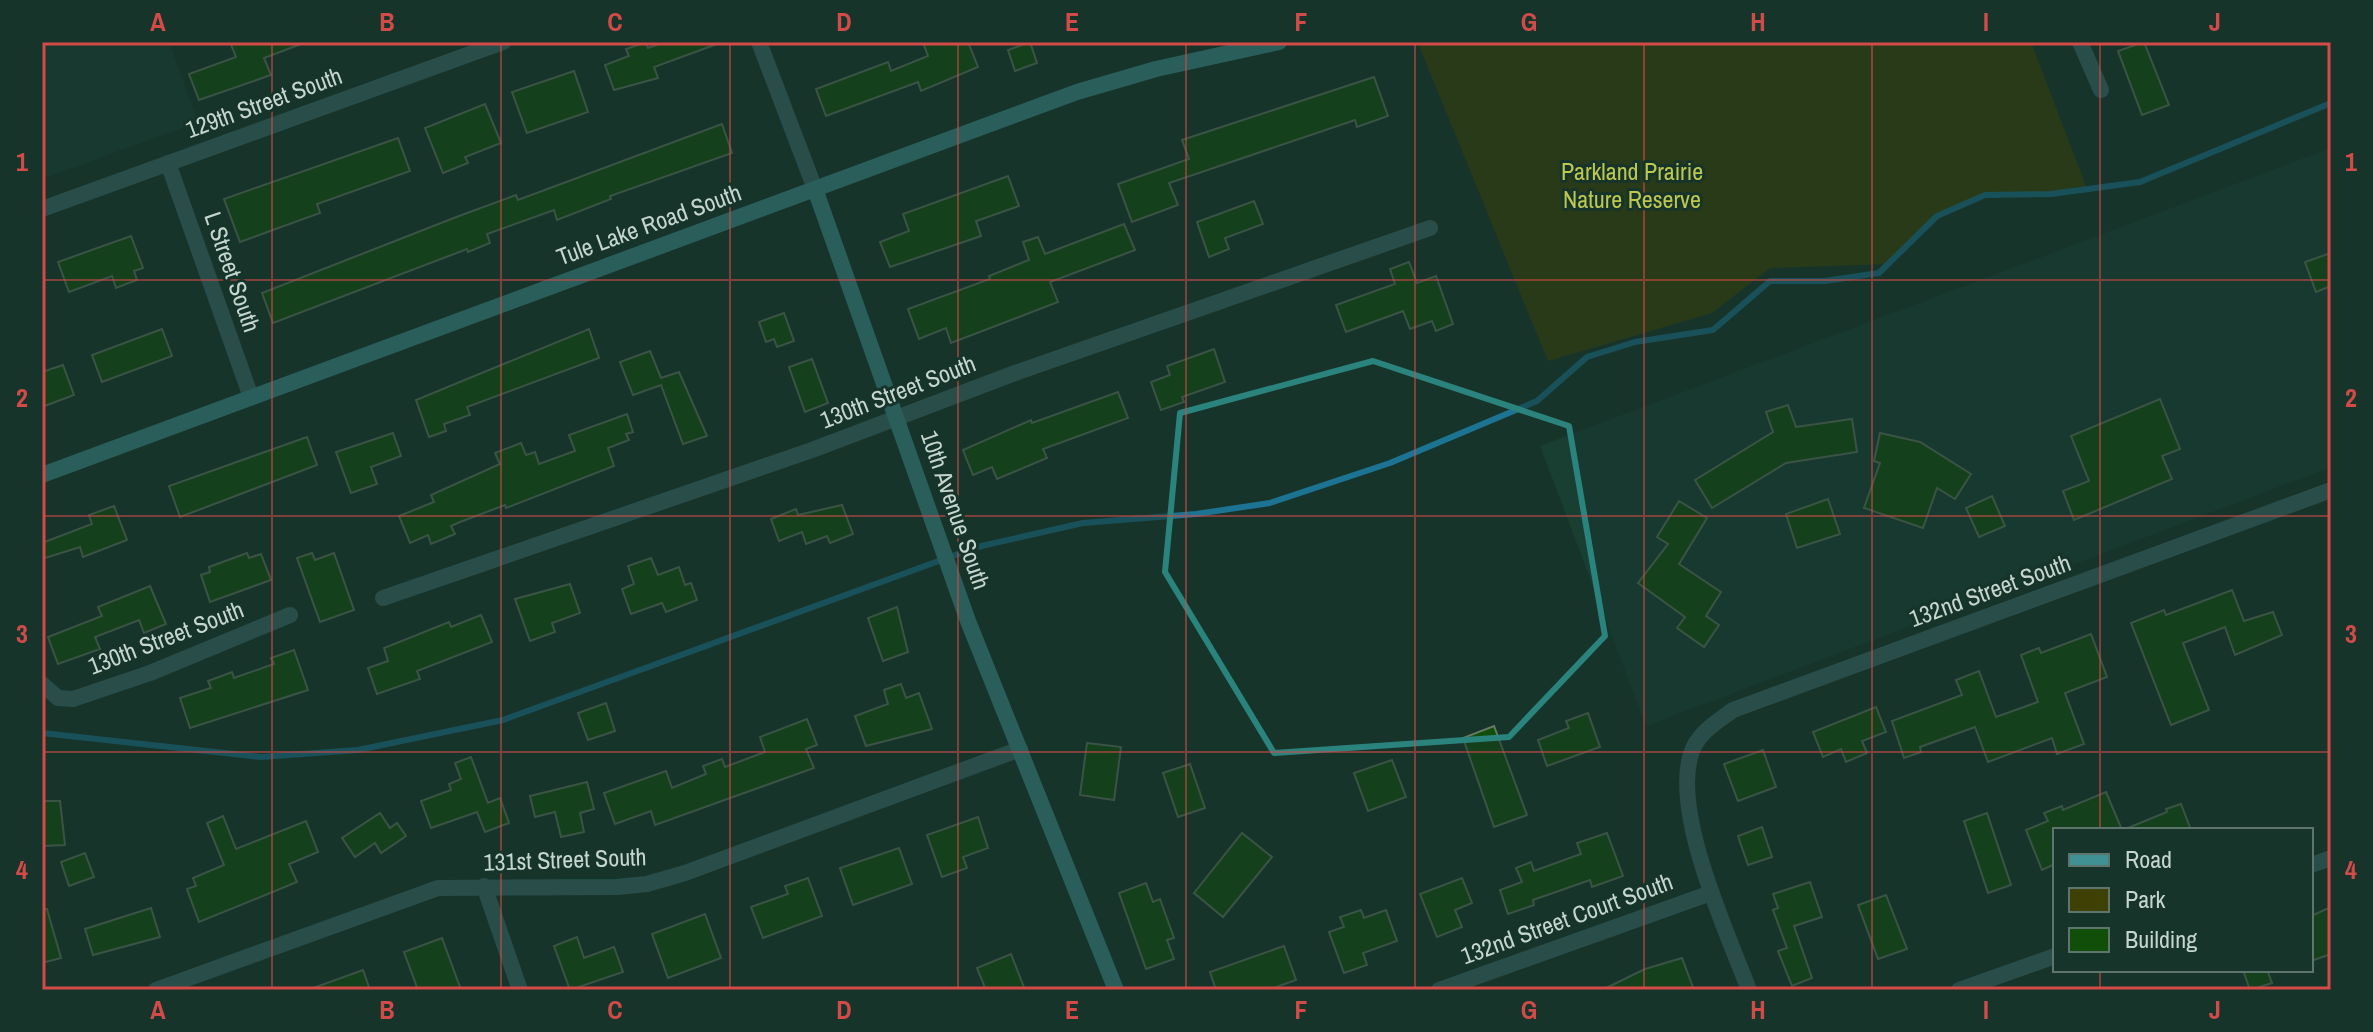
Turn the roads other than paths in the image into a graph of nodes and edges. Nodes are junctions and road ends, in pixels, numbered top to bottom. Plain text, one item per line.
1 (503, 42) edge
2 (759, 42) edge
3 (1279, 42) edge
4 (2080, 42) edge
5 (2101, 90) dead end
6 (168, 163) junction
7 (815, 189) junction
8 (42, 209) edge
9 (1430, 228) dead end
10 (251, 397) junction
11 (898, 419) junction
12 (42, 475) edge
13 (2331, 490) edge
14 (383, 598) dead end
15 (290, 615) dead end
16 (42, 684) edge
17 (1020, 749) junction
18 (484, 886) junction
19 (1711, 893) junction
20 (2053, 957) edge
21 (156, 990) edge
22 (520, 990) edge
23 (1116, 990) edge
24 (1439, 990) edge
25 (1749, 990) edge
26 (1959, 990) edge

1 - 6 street, 129th Street South
2 - 7 street, 10th Avenue South
3 - 7 street, Tule Lake Road South
4 - 5 street
6 - 8 street, 129th Street South
6 - 10 street, L Street South
7 - 10 street, Tule Lake Road South
7 - 11 street, 10th Avenue South
9 - 11 street, 130th Street South
10 - 12 street, Tule Lake Road South
11 - 14 street, 130th Street South
11 - 17 street, 10th Avenue South
13 - 19 street, 132nd Street South
15 - 16 street, 130th Street South
17 - 18 street, 131st Street South
17 - 23 street, 10th Avenue South
18 - 21 street, 131st Street South
18 - 22 street
19 - 24 street, 132nd Street Court South
19 - 25 street
20 - 26 street

